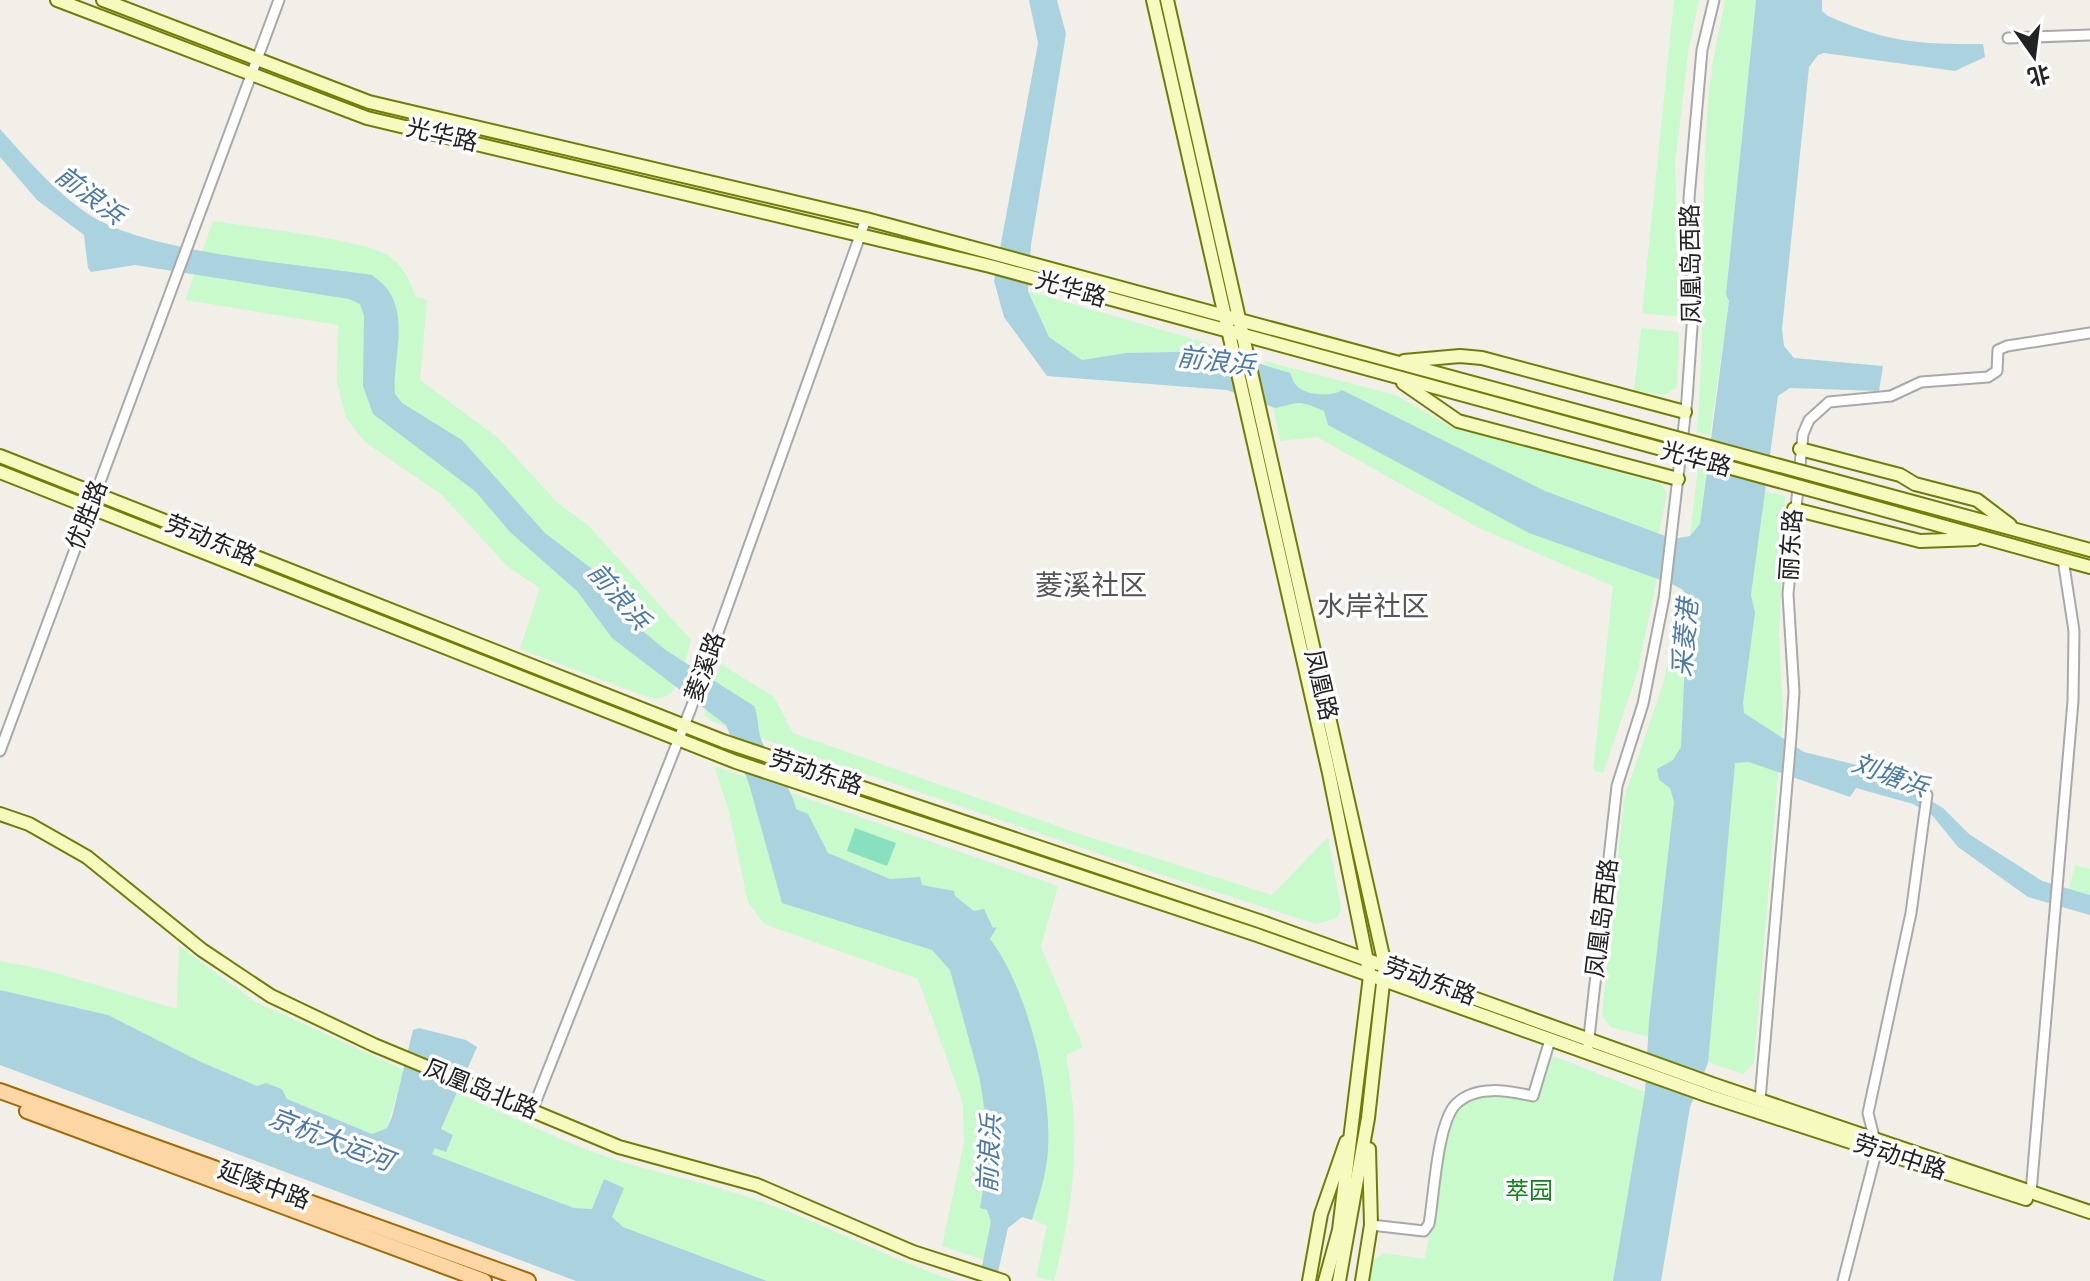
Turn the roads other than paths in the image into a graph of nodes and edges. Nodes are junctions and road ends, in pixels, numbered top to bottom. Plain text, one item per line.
1 (57, 0) edge
2 (103, 0) edge
3 (279, 0) edge
4 (1153, 0) edge
5 (1167, 0) edge
6 (1714, 0) edge
7 (2090, 35) edge
8 (2008, 38) dead end
9 (256, 58) junction
10 (251, 75) junction
11 (866, 219) junction
12 (862, 234) junction
13 (1227, 318) junction
14 (1241, 318) junction
15 (2090, 333) edge
16 (1229, 334) junction
17 (1243, 337) junction
18 (1395, 362) junction
19 (1398, 379) junction
20 (1251, 405) junction
21 (1685, 412) junction
22 (1800, 449) junction
23 (0, 456) edge
24 (0, 472) edge
25 (1678, 479) junction
26 (96, 494) junction
27 (89, 508) junction
28 (1794, 509) junction
29 (2016, 530) junction
30 (1989, 539) junction
31 (2090, 550) edge
32 (2063, 559) junction
33 (2090, 567) edge
34 (684, 724) junction
35 (676, 738) junction
36 (0, 751) edge
37 (1927, 795) dead end
38 (0, 814) edge
39 (1367, 959) junction
40 (1385, 965) junction
41 (1370, 976) junction
42 (1385, 982) junction
43 (1588, 1038) junction
44 (1550, 1040) junction
45 (1587, 1053) junction
46 (1712, 1090) junction
47 (0, 1091) edge
48 (1760, 1100) junction
49 (0, 1101) edge
50 (532, 1111) junction
51 (1361, 1117) junction
52 (1874, 1144) junction
53 (2031, 1192) junction
54 (2090, 1212) edge
55 (2090, 1221) edge
56 (1371, 1225) junction
57 (481, 1263) junction
58 (477, 1280) edge
59 (1000, 1280) edge
60 (528, 1281) edge
61 (1309, 1281) edge
62 (1325, 1281) edge
63 (1339, 1281) edge
64 (1362, 1281) edge
65 (1843, 1281) edge

1 - 10 main road, 光华路
2 - 9 main road, 光华路
3 - 9 street
4 - 13 main road, 凤凰路
5 - 14 main road, 凤凰路
6 - 21 street, 凤凰岛西路
7 - 8 street
9 - 10 street
9 - 11 main road, 光华路
10 - 12 main road, 光华路
10 - 26 street, 优胜路
11 - 12 street, 菱溪路
11 - 13 main road, 光华路
12 - 16 main road, 光华路
12 - 34 street, 菱溪路
13 - 14 main road, 光华路
13 - 16 main road, 凤凰路
14 - 17 main road, 凤凰路
14 - 18 main road, 光华路
15 - 22 street, 丽东路
16 - 17 main road, 光华路
16 - 20 main road, 凤凰路
17 - 19 main road, 光华路
17 - 20 main road, 凤凰路
18 - 21 main road
18 - 29 main road, 光华路, bridge
19 - 25 main road
19 - 30 main road, 光华路, bridge
20 - 39 main road, 凤凰路
20 - 40 main road, 凤凰路
21 - 25 street, 凤凰岛西路
22 - 28 street, 丽东路
22 - 29 main road
23 - 26 main road, 劳动东路
24 - 27 main road, 劳动东路
25 - 43 street, 凤凰岛西路
26 - 27 street, 优胜路
26 - 34 main road, 劳动东路
27 - 35 main road, 劳动东路
27 - 36 street, 优胜路
28 - 30 main road
28 - 48 street, 丽东路
29 - 31 main road, 光华路
30 - 32 main road, 光华路
32 - 33 main road, 光华路
32 - 53 street
34 - 35 street, 菱溪路
34 - 39 main road, 劳动东路
35 - 41 main road, 劳动东路
35 - 50 street, 菱溪路
37 - 52 street
38 - 50 main road, 凤凰岛北路
39 - 40 main road, 劳动东路
39 - 41 main road, 凤凰路
40 - 42 main road, 凤凰路
40 - 43 main road, 劳动东路
41 - 42 main road, 劳动东路
41 - 51 main road, 凤凰路
42 - 44 main road, 劳动东路
42 - 51 main road, 凤凰路
43 - 45 street, 凤凰岛西路
43 - 46 main road, 劳动东路
44 - 45 main road, 劳动东路
44 - 56 street
45 - 46 main road, 劳动东路
46 - 48 main road, 劳动中路
46 - 52 main road, 劳动中路
47 - 57 main road, 延陵中路
48 - 52 main road, 劳动中路
49 - 58 main road, 延陵中路
50 - 59 main road, 凤凰岛北路
51 - 56 main road
51 - 61 main road
51 - 62 main road, 凤凰路
51 - 63 main road, 凤凰路
52 - 53 main road, 劳动中路
52 - 55 main road, 劳动中路
52 - 65 street
53 - 54 main road, 劳动中路
56 - 64 main road
57 - 58 street
57 - 60 main road, 延陵中路

